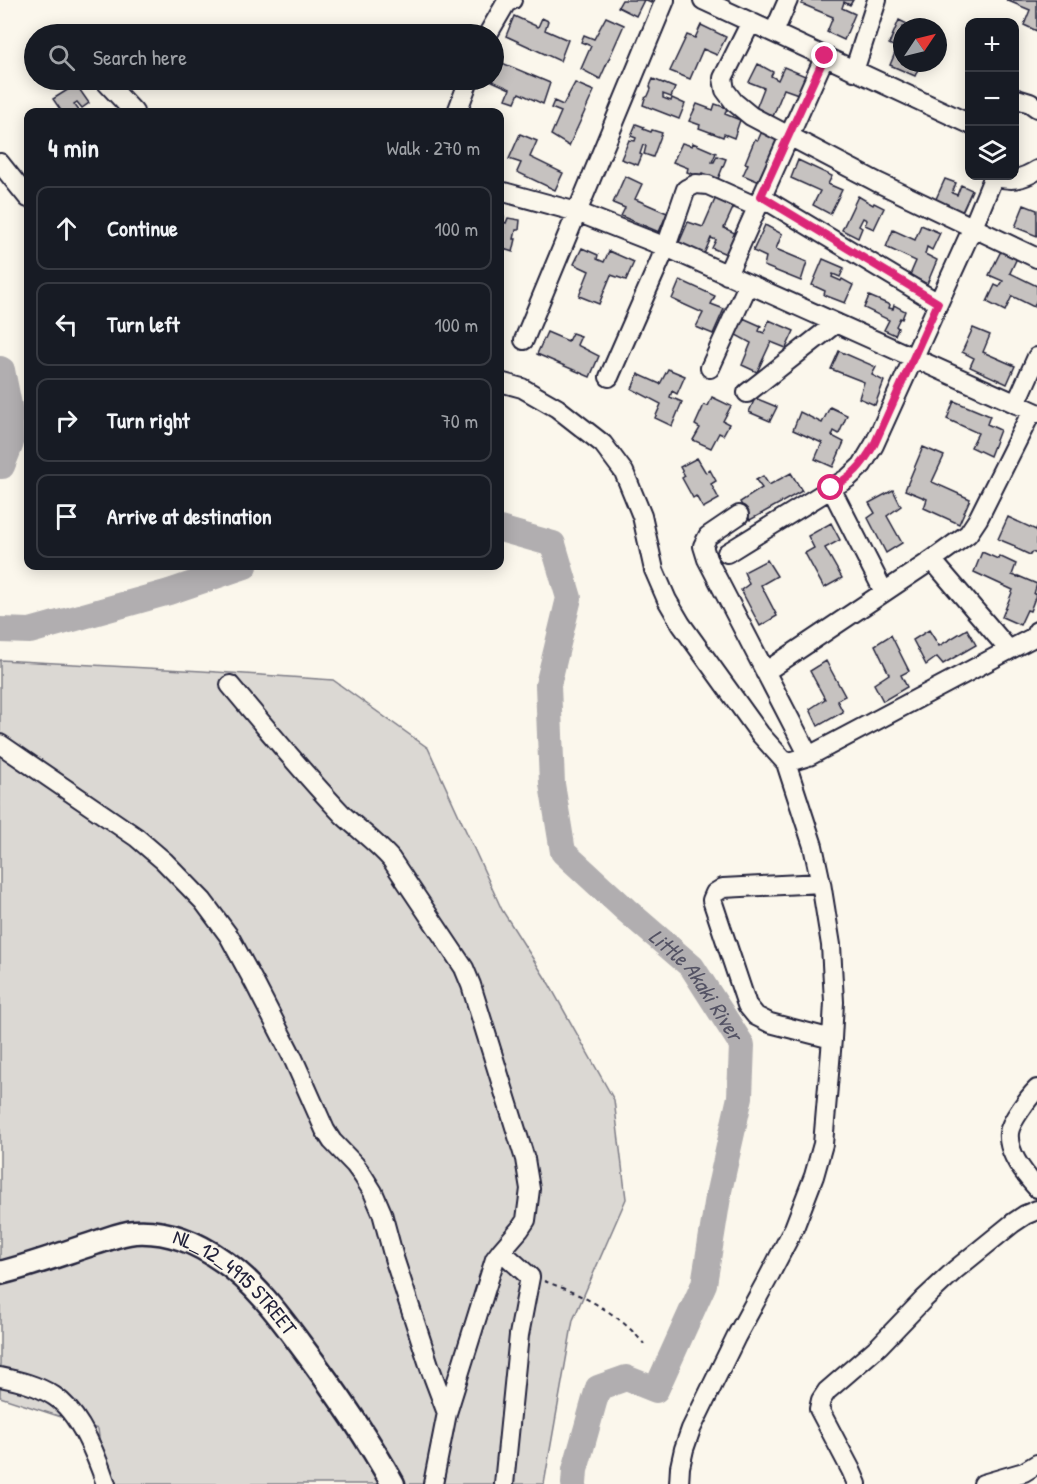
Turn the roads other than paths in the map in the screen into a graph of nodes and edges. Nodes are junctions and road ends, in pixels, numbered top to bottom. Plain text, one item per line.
1 (512, 0) edge
2 (665, 0) edge
3 (704, 0) edge
4 (788, 0) edge
5 (877, 0) edge
6 (751, 21) junction
7 (494, 24) edge
8 (774, 32) junction
9 (825, 56) junction
10 (854, 71) junction
11 (113, 90) edge
12 (465, 90) edge
13 (130, 108) edge
14 (458, 108) edge
15 (965, 122) edge
16 (789, 135) junction
17 (0, 163) edge
18 (1037, 170) edge
19 (1019, 178) edge
20 (992, 180) edge
21 (504, 192) edge
22 (24, 193) edge
23 (759, 202) junction
24 (577, 212) junction
25 (973, 227) junction
26 (666, 247) junction
27 (1037, 258) edge
28 (727, 275) junction
29 (748, 285) junction
30 (938, 303) junction
31 (836, 323) junction
32 (524, 340) dead end
33 (1037, 357) edge
34 (913, 358) junction
35 (710, 368) dead end
36 (609, 377) dead end
37 (504, 383) edge
38 (747, 393) dead end
39 (1028, 410) edge
40 (831, 488) junction
41 (739, 514) dead end
42 (727, 553) dead end
43 (932, 560) junction
44 (884, 592) junction
45 (1037, 632) edge
46 (1010, 650) junction
47 (765, 672) junction
48 (230, 685) dead end
49 (0, 744) edge
50 (808, 756) junction
51 (786, 763) junction
52 (821, 883) junction
53 (832, 1039) junction
54 (1037, 1089) edge
55 (1037, 1188) edge
56 (1037, 1210) edge
57 (501, 1251) junction
58 (0, 1273) edge
59 (0, 1281) edge
60 (0, 1377) edge
61 (447, 1413) junction
62 (1028, 1473) edge
63 (106, 1484) edge
64 (383, 1484) edge
65 (393, 1484) edge
66 (432, 1484) edge
67 (504, 1484) edge
68 (679, 1484) edge
69 (857, 1484) edge
70 (983, 1484) edge

1 - 7 street
2 - 24 street
3 - 6 street
4 - 8 street
5 - 10 street
6 - 8 street
6 - 16 street
8 - 9 street
9 - 10 street
9 - 16 street
10 - 15 street
11 - 13 street
12 - 14 street
16 - 23 street
16 - 25 street
17 - 22 street
18 - 19 street
20 - 25 street
21 - 24 street
23 - 26 street
23 - 28 street
23 - 30 street
24 - 26 street
24 - 32 street
25 - 27 street
25 - 30 street
26 - 28 street
26 - 36 street
28 - 29 street
29 - 31 street
29 - 35 street
30 - 34 street
31 - 34 street
31 - 38 street
33 - 39 street
34 - 39 street
34 - 40 street
37 - 51 street
39 - 43 street
40 - 42 street
40 - 44 street
41 - 47 street
43 - 44 street
43 - 46 street
44 - 47 street
45 - 46 street
46 - 50 street
47 - 50 street
48 - 57 street
49 - 61 street
50 - 51 street
51 - 52 street
52 - 53 street
52 - 53 street
53 - 68 street
54 - 55 street
56 - 69 street
57 - 61 street
57 - 67 street
58 - 65 main road, NL_12_4915 STREET
59 - 64 main road, NL_12_4915 STREET
60 - 63 street
61 - 66 street
62 - 70 street

